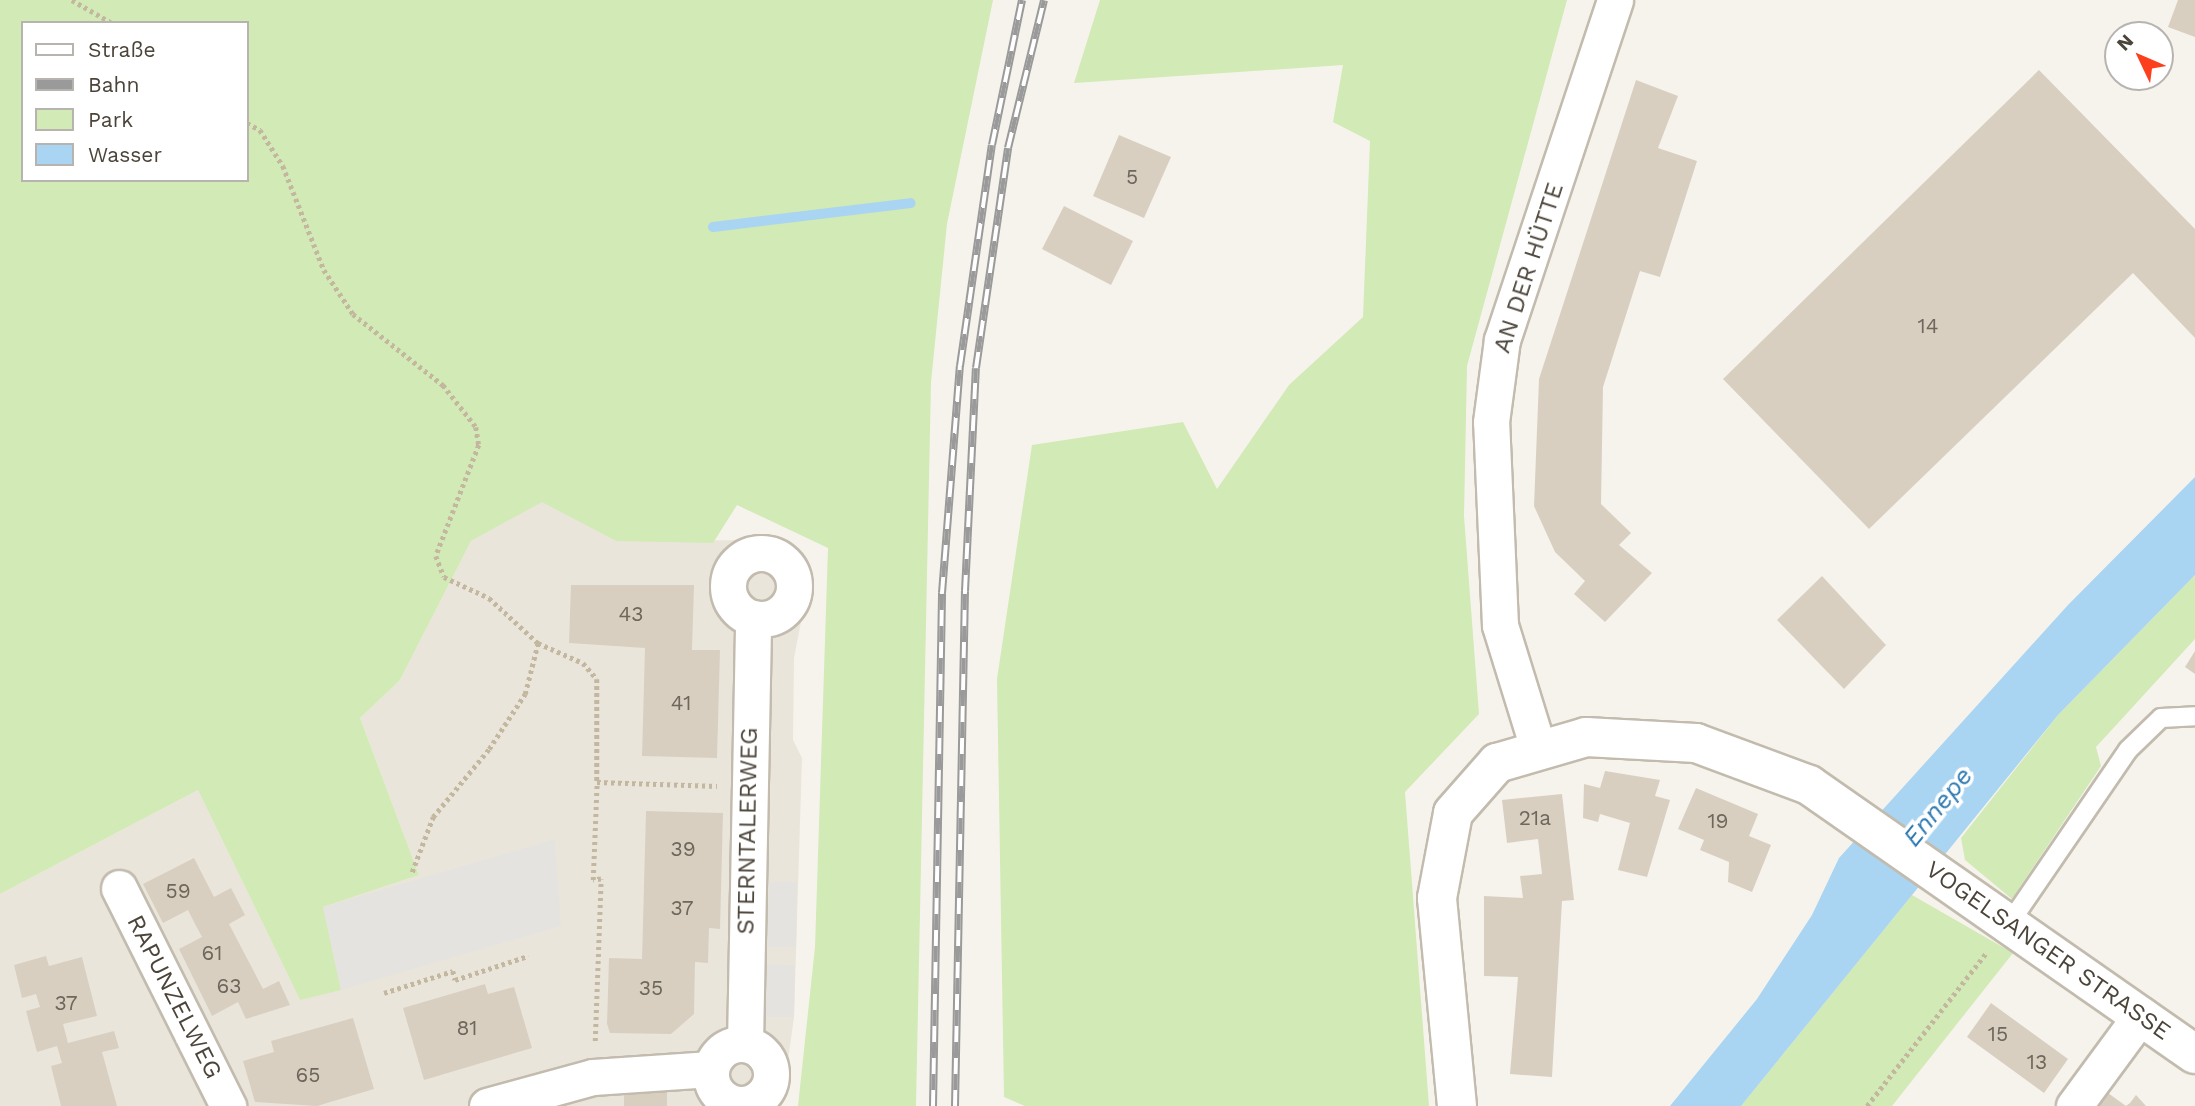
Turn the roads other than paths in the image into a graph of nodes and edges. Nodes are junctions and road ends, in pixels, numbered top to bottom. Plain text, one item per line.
1 (1615, 0) edge
2 (753, 618) dead end
3 (2195, 716) edge
4 (1538, 748) junction
5 (119, 888) dead end
6 (2011, 921) junction
7 (2141, 1015) junction
8 (746, 1044) junction
9 (2195, 1054) edge
10 (711, 1069) junction
11 (746, 1105) edge
12 (228, 1106) edge
13 (486, 1106) edge
14 (1457, 1106) edge
15 (2074, 1106) edge

1 - 4 street, AN DER HÜTTE
2 - 8 street, STERNTALERWEG
3 - 6 lane
4 - 6 street, VOGELSANGER STRASSE
4 - 14 street, VOGELSANGER STRASSE
5 - 12 street, RAPUNZELWEG
6 - 7 street, VOGELSANGER STRASSE
7 - 9 street, VOGELSANGER STRASSE
7 - 15 street
8 - 10 street
8 - 11 street
10 - 11 street
10 - 13 street

